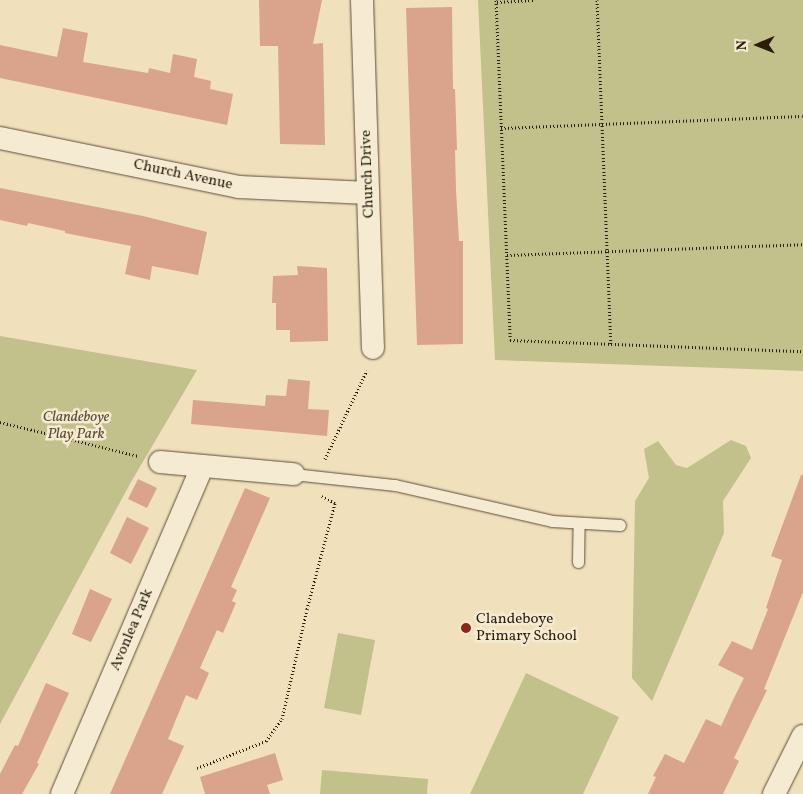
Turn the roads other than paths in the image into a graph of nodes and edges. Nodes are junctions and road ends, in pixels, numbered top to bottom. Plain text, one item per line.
1 (362, 0) edge
2 (0, 138) edge
3 (368, 193) junction
4 (373, 348) road end
5 (160, 462) road end
6 (202, 467) junction
7 (293, 474) joint
8 (580, 522) junction
9 (620, 525) dead end
10 (578, 562) dead end
11 (803, 736) edge
12 (62, 794) edge
13 (774, 794) edge

1 - 3 street, Church Drive
2 - 3 street, Church Avenue
3 - 4 street, Church Drive
5 - 6 street
6 - 7 street
6 - 12 street, Avonlea Park
7 - 8 lane
8 - 9 lane
8 - 10 lane
11 - 13 street

